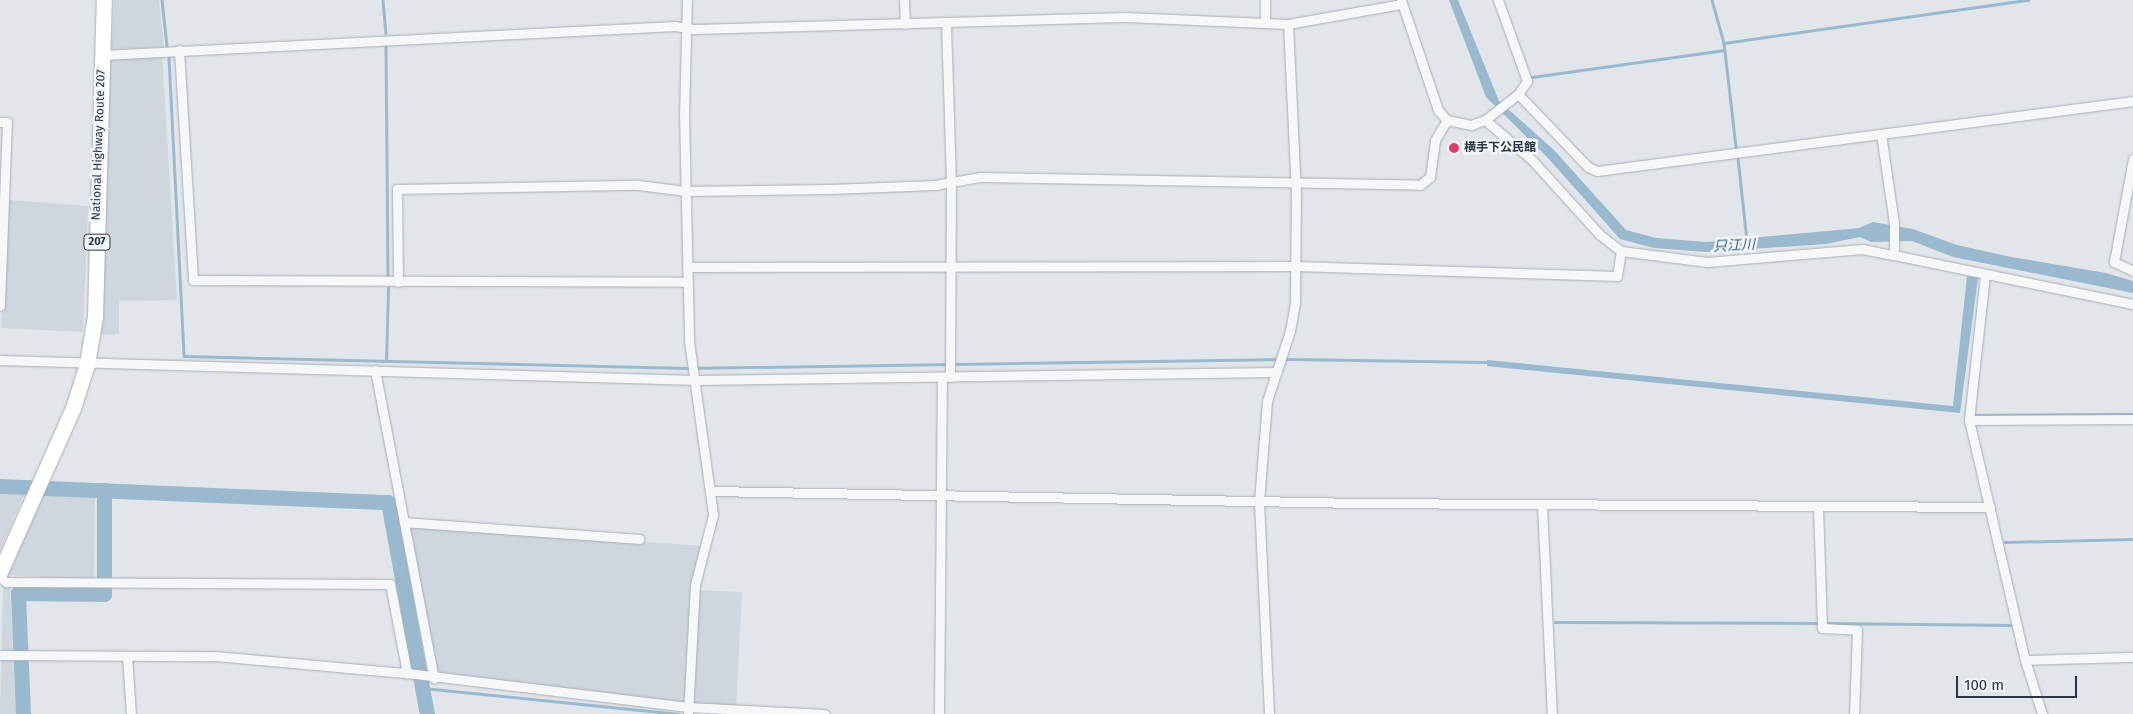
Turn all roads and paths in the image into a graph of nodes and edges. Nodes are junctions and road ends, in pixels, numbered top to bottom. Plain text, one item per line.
1 (104, 0) edge
2 (687, 0) edge
3 (904, 0) edge
4 (1264, 0) edge
5 (1498, 0) edge
6 (1402, 2) edge
7 (946, 23) junction
8 (1265, 23) junction
9 (905, 24) junction
10 (1288, 24) junction
11 (686, 28) junction
12 (179, 50) junction
13 (102, 55) junction
14 (1518, 94) junction
15 (2133, 102) edge
16 (1447, 120) junction
17 (1485, 120) junction
18 (0, 122) edge
19 (1881, 134) junction
20 (2133, 159) edge
21 (951, 183) junction
22 (1296, 183) junction
23 (686, 191) junction
24 (1621, 251) junction
25 (1894, 255) junction
26 (1295, 266) junction
27 (687, 267) junction
28 (949, 268) junction
29 (2133, 271) edge
30 (1977, 273) junction
31 (398, 282) junction
32 (687, 282) junction
33 (2133, 304) edge
34 (0, 306) edge
35 (0, 360) edge
36 (87, 364) junction
37 (375, 370) junction
38 (1277, 370) junction
39 (694, 372) junction
40 (947, 374) junction
41 (1968, 416) junction
42 (2133, 419) edge
43 (711, 491) junction
44 (941, 494) junction
45 (1260, 501) junction
46 (1542, 505) junction
47 (1818, 506) junction
48 (1990, 507) junction
49 (404, 522) junction
50 (639, 539) dead end
51 (0, 572) edge
52 (0, 577) edge
53 (0, 655) edge
54 (127, 656) junction
55 (2133, 657) edge
56 (2025, 660) junction
57 (407, 673) junction
58 (434, 678) junction
59 (688, 710) edge
60 (131, 714) edge
61 (825, 714) edge
62 (939, 714) edge
63 (1269, 714) edge
64 (1552, 714) edge
65 (1854, 714) edge
66 (2042, 714) edge

1 - 13 highway, National Highway Route 207 / 207
2 - 11 street
3 - 9 street
4 - 8 street
5 - 14 street
6 - 10 street
6 - 16 street
7 - 8 street
7 - 9 street
7 - 21 street
8 - 10 street
9 - 11 street
10 - 22 street
11 - 12 street
11 - 23 street
12 - 13 street
12 - 31 street
13 - 36 highway, National Highway Route 207 / 207
14 - 17 street
14 - 19 street
15 - 19 street
16 - 17 street
16 - 22 street
17 - 24 street
18 - 34 street
19 - 25 street
20 - 29 street
21 - 22 street
21 - 23 street
21 - 28 street
22 - 26 street
23 - 27 street
23 - 31 street
24 - 25 street
24 - 26 street
25 - 30 street
26 - 28 street
26 - 38 street
27 - 28 street
27 - 32 street
28 - 40 street
30 - 33 street
30 - 41 street
31 - 32 street
32 - 39 street
35 - 36 street
36 - 37 street
36 - 51 highway, National Highway Route 207 / 207
37 - 39 street
37 - 49 street
38 - 40 street
38 - 45 street
39 - 40 street
39 - 43 street
40 - 44 street
41 - 42 street
41 - 48 street
43 - 44 street
43 - 59 street
44 - 45 street
44 - 62 street
45 - 46 street
45 - 63 street
46 - 47 street
46 - 64 street
47 - 48 street
47 - 65 street
48 - 56 street
49 - 50 street
49 - 58 street
52 - 57 street
53 - 54 street
54 - 57 street
54 - 60 street
55 - 56 street
56 - 66 street
57 - 58 street
58 - 59 street
59 - 61 street

